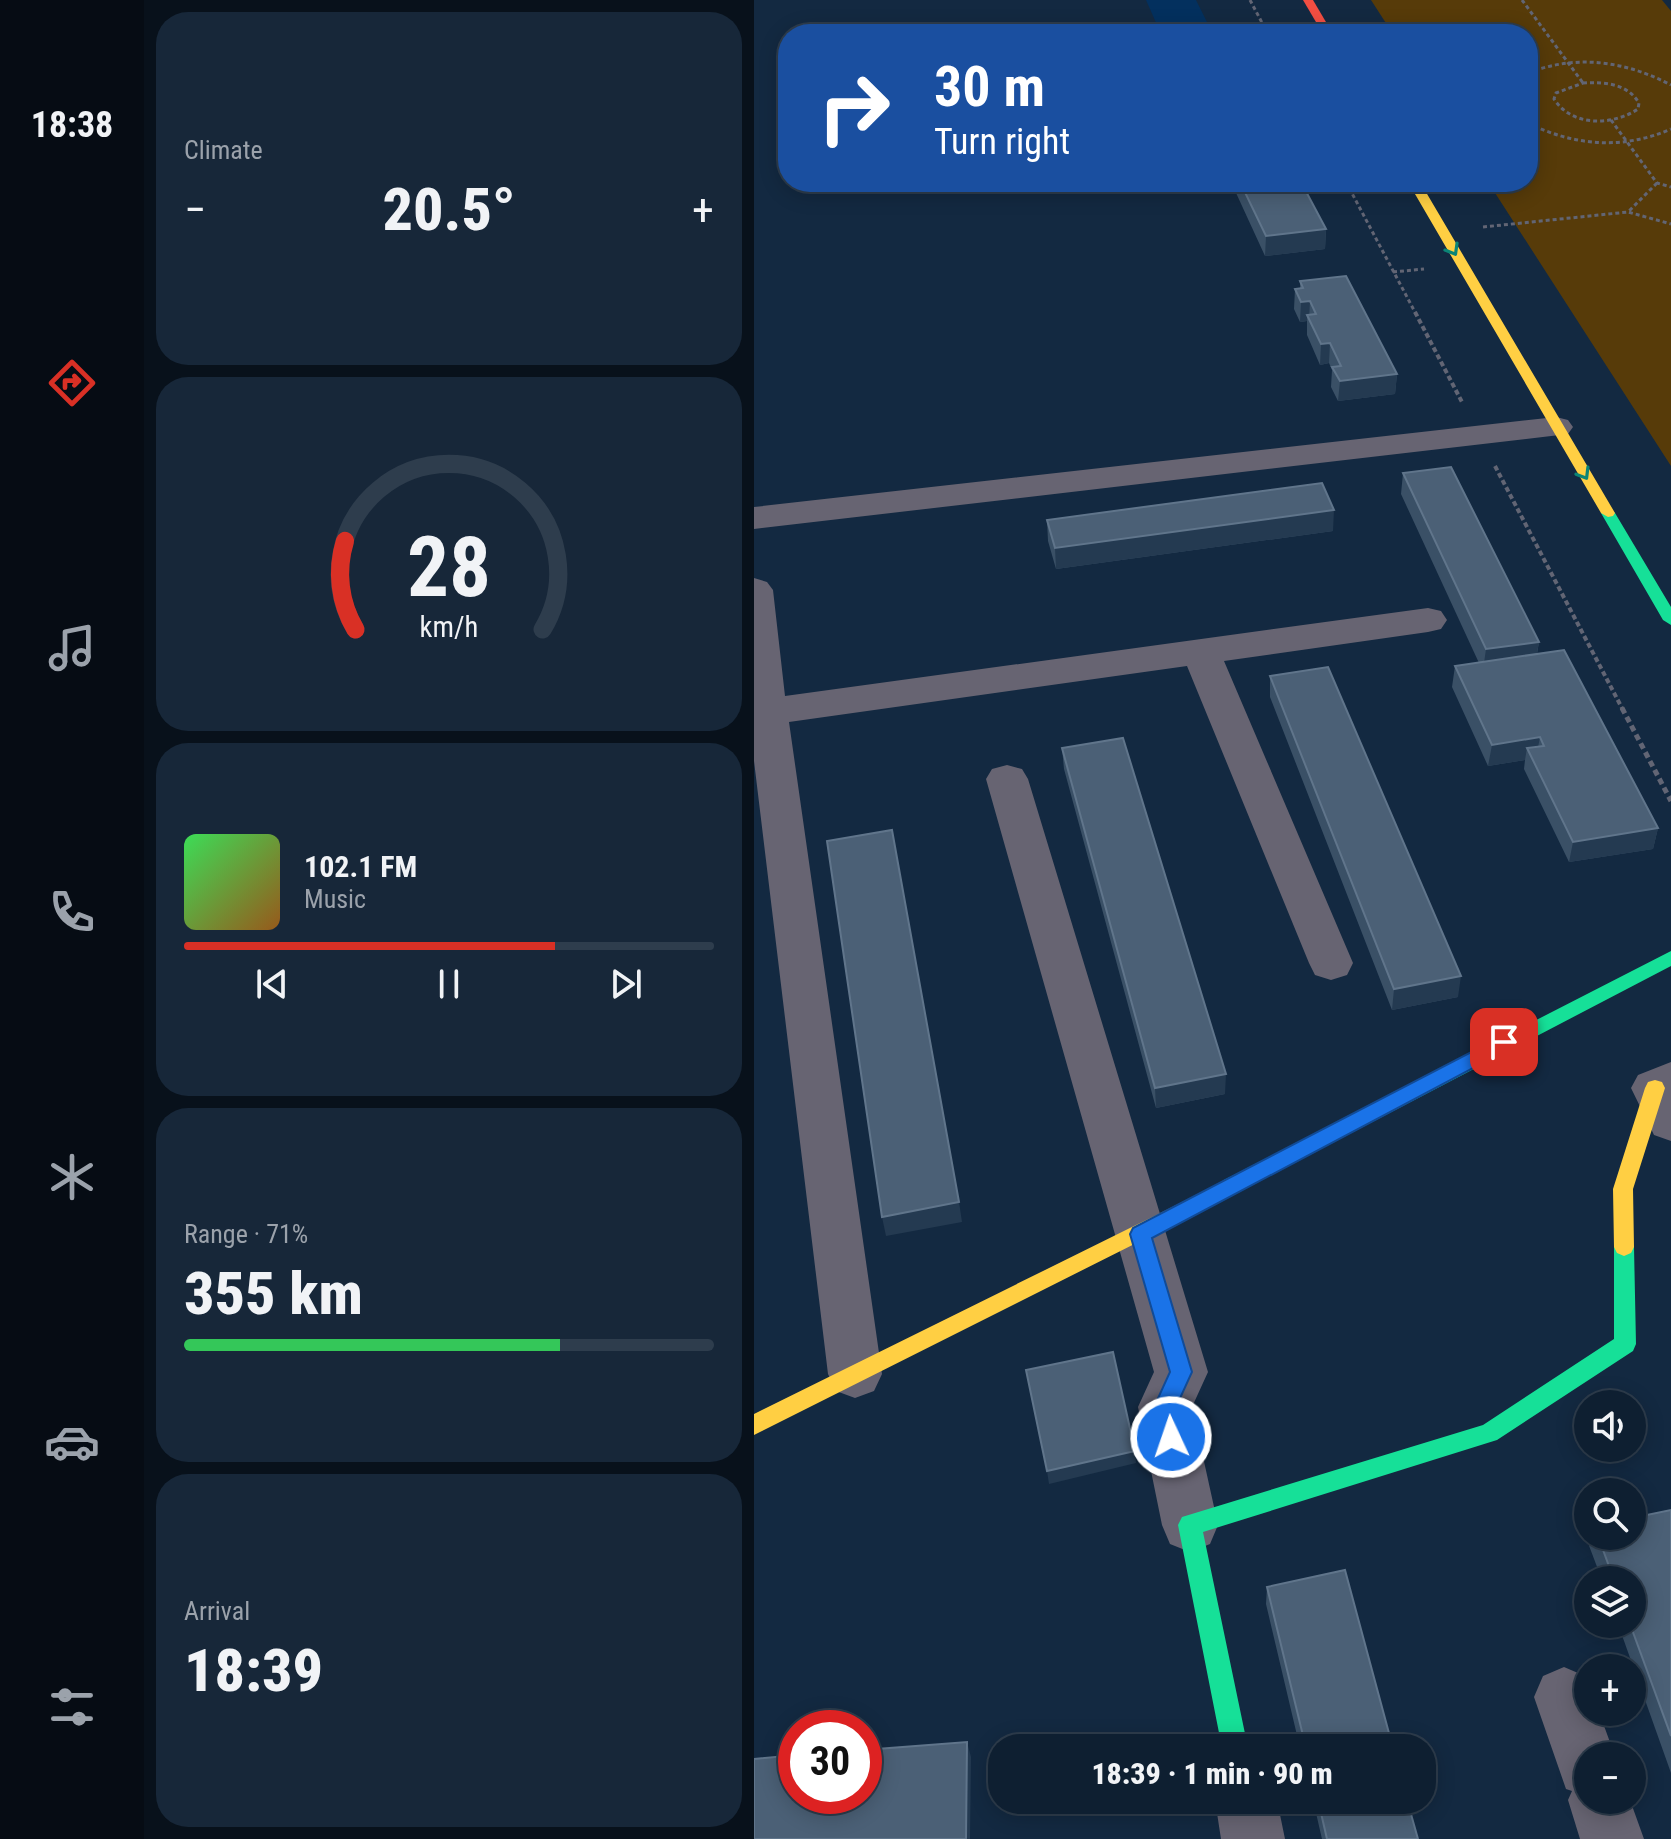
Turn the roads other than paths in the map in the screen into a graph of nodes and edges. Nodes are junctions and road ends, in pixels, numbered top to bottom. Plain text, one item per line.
1 (1308, 0) edge
2 (1322, 24) edge
3 (1420, 192) edge
4 (1556, 427) junction
5 (754, 518) edge
6 (754, 590) edge
7 (754, 614) edge
8 (1428, 620) dead end
9 (1671, 620) edge
10 (1201, 652) junction
11 (767, 712) junction
12 (1007, 779) dead end
13 (772, 884) edge
14 (1671, 958) edge
15 (1331, 963) dead end
16 (1666, 1097) edge
17 (1140, 1234) junction
18 (855, 1374) junction
19 (754, 1425) edge
20 (1190, 1525) junction
21 (1564, 1697) dead end
22 (1232, 1734) edge
23 (1579, 1742) edge
24 (1249, 1814) edge
25 (1604, 1814) edge
26 (1253, 1839) edge
27 (1612, 1839) edge

1 - 2 street
3 -> 4 street
4 - 5 street
4 -> 9 street
6 - 7 street
7 - 11 street
8 - 10 street
10 - 11 street
10 - 15 street
11 - 13 street
12 - 17 street
13 - 18 street
14 - 17 street
16 - 20 street
17 - 18 street
17 - 20 street
18 - 19 street
20 - 22 street
21 - 23 street
24 - 26 street
25 - 27 street

